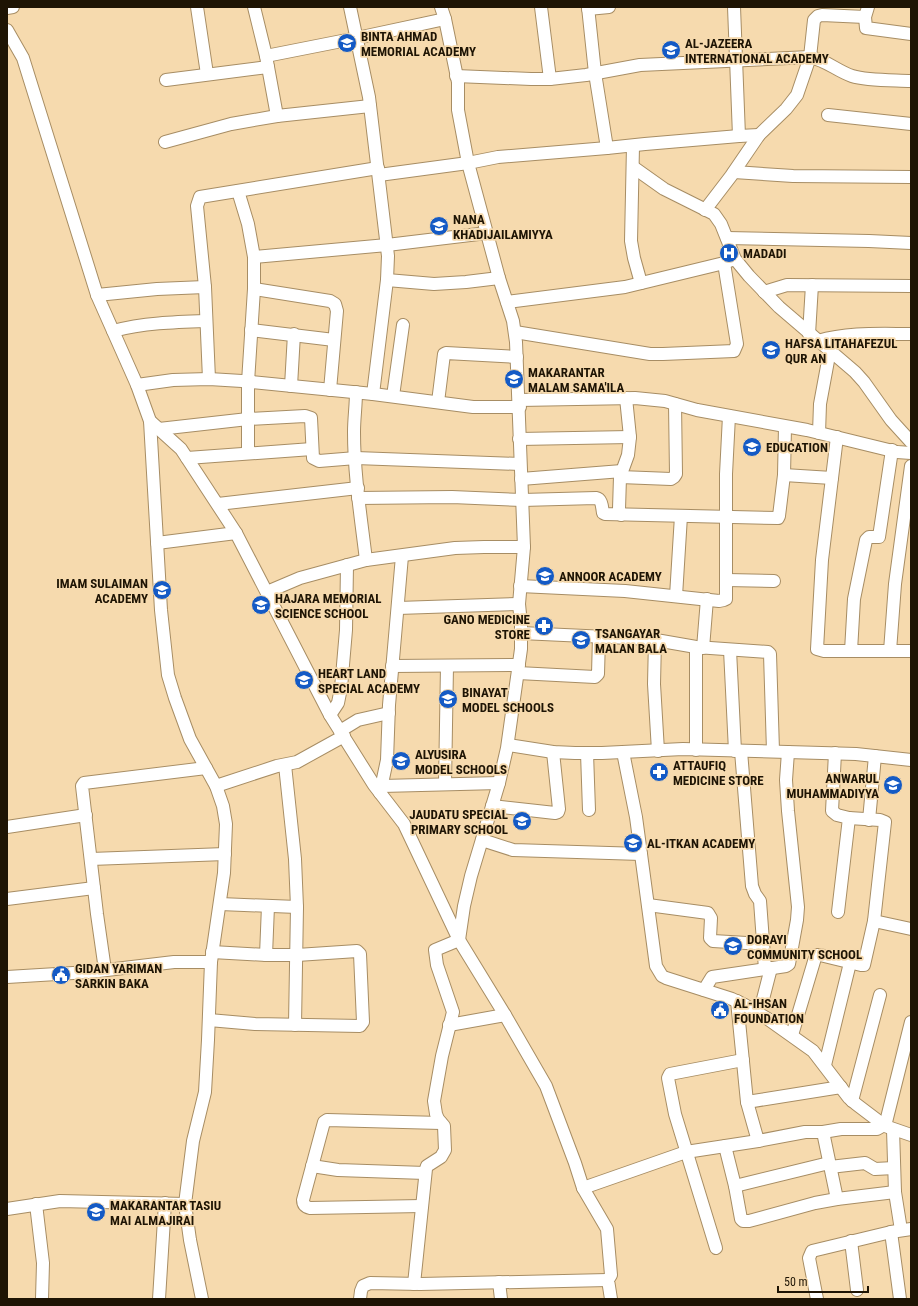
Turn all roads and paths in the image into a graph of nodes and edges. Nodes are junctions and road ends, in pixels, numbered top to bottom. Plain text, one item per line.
1 (12, 7) edge
2 (197, 7) edge
3 (254, 7) edge
4 (350, 7) edge
5 (441, 7) edge
6 (541, 7) edge
7 (609, 7) edge
8 (734, 7) edge
9 (7, 8) edge
10 (588, 8) edge
11 (830, 11) edge
12 (866, 12) edge
13 (445, 19) junction
14 (7, 30) edge
15 (911, 34) edge
16 (357, 38) junction
17 (810, 57) junction
18 (267, 61) junction
19 (737, 61) junction
20 (595, 73) junction
21 (207, 74) junction
22 (456, 76) junction
23 (550, 79) junction
24 (166, 80) dead end
25 (911, 82) edge
26 (370, 106) junction
27 (828, 115) dead end
28 (277, 116) junction
29 (911, 124) edge
30 (759, 135) junction
31 (739, 136) junction
32 (165, 142) dead end
33 (634, 146) junction
34 (607, 148) junction
35 (468, 163) junction
36 (633, 167) junction
37 (378, 172) junction
38 (734, 172) junction
39 (911, 177) edge
40 (238, 191) junction
41 (705, 210) junction
42 (487, 233) junction
43 (727, 238) junction
44 (911, 243) edge
45 (387, 245) junction
46 (254, 257) junction
47 (730, 261) junction
48 (499, 278) junction
49 (387, 280) junction
50 (641, 283) junction
51 (812, 285) junction
52 (911, 286) edge
53 (205, 287) junction
54 (254, 289) junction
55 (764, 292) junction
56 (97, 295) junction
57 (507, 302) junction
58 (206, 321) junction
59 (403, 325) dead end
60 (251, 330) junction
61 (112, 331) junction
62 (515, 332) junction
63 (294, 334) junction
64 (911, 334) edge
65 (814, 338) junction
66 (334, 340) junction
67 (830, 350) junction
68 (517, 357) junction
69 (209, 379) junction
70 (248, 382) junction
71 (137, 386) junction
72 (291, 386) junction
73 (330, 390) junction
74 (356, 392) junction
75 (373, 394) junction
76 (393, 396) junction
77 (626, 398) junction
78 (438, 402) junction
79 (519, 403) junction
80 (675, 404) junction
81 (729, 416) junction
82 (248, 419) junction
83 (154, 425) junction
84 (785, 427) junction
85 (819, 433) junction
86 (630, 437) junction
87 (837, 437) junction
88 (519, 439) junction
89 (911, 442) edge
90 (312, 449) junction
91 (892, 450) junction
92 (911, 453) edge
93 (248, 454) junction
94 (187, 458) junction
95 (356, 458) junction
96 (520, 464) junction
97 (911, 466) edge
98 (621, 474) junction
99 (784, 475) junction
100 (832, 478) junction
101 (521, 479) junction
102 (358, 493) junction
103 (522, 500) junction
104 (218, 504) junction
105 (621, 515) junction
106 (680, 516) junction
107 (726, 517) junction
108 (236, 533) junction
109 (157, 543) junction
110 (524, 547) junction
111 (402, 556) junction
112 (366, 560) junction
113 (347, 565) junction
114 (727, 580) junction
115 (774, 581) dead end
116 (520, 586) junction
117 (267, 592) junction
118 (676, 596) junction
119 (707, 599) junction
120 (519, 604) junction
121 (398, 608) junction
122 (521, 633) junction
123 (599, 637) junction
124 (655, 640) junction
125 (699, 647) junction
126 (730, 650) junction
127 (851, 651) junction
128 (890, 651) junction
129 (911, 651) edge
130 (392, 666) junction
131 (447, 666) junction
132 (518, 669) junction
133 (388, 713) junction
134 (330, 715) junction
135 (342, 734) junction
136 (508, 745) junction
137 (658, 750) junction
138 (696, 750) junction
139 (738, 751) junction
140 (553, 752) junction
141 (623, 752) junction
142 (773, 752) junction
143 (788, 752) junction
144 (587, 753) junction
145 (835, 753) junction
146 (876, 756) junction
147 (911, 760) edge
148 (285, 764) junction
149 (206, 768) junction
150 (499, 783) junction
151 (445, 784) junction
152 (216, 786) junction
153 (381, 789) junction
154 (492, 806) junction
155 (589, 810) dead end
156 (86, 815) junction
157 (849, 818) junction
158 (869, 820) junction
159 (7, 827) edge
160 (482, 840) junction
161 (225, 854) junction
162 (642, 854) junction
163 (91, 859) junction
164 (94, 888) junction
165 (7, 899) edge
166 (220, 904) junction
167 (648, 905) junction
168 (268, 906) junction
169 (297, 907) junction
170 (838, 912) dead end
171 (874, 922) junction
172 (911, 929) edge
173 (459, 940) junction
174 (763, 944) junction
175 (297, 955) junction
176 (266, 956) junction
177 (212, 957) junction
178 (850, 963) junction
179 (768, 969) junction
180 (105, 970) junction
181 (7, 977) edge
182 (704, 990) junction
183 (880, 995) dead end
184 (737, 1001) junction
185 (756, 1012) junction
186 (505, 1014) junction
187 (209, 1020) junction
188 (911, 1022) edge
189 (295, 1025) junction
190 (449, 1025) junction
191 (792, 1035) junction
192 (743, 1060) junction
193 (825, 1065) junction
194 (841, 1087) junction
195 (852, 1101) junction
196 (747, 1102) junction
197 (441, 1122) junction
198 (887, 1127) junction
199 (823, 1132) junction
200 (911, 1135) edge
201 (758, 1141) junction
202 (725, 1146) junction
203 (686, 1152) junction
204 (830, 1165) junction
205 (312, 1166) junction
206 (894, 1168) junction
207 (425, 1173) junction
208 (735, 1186) junction
209 (582, 1188) junction
210 (895, 1192) junction
211 (837, 1199) junction
212 (165, 1203) junction
213 (36, 1204) junction
214 (185, 1204) junction
215 (422, 1206) junction
216 (7, 1210) edge
217 (901, 1230) edge
218 (851, 1241) junction
219 (716, 1248) dead end
220 (608, 1280) junction
221 (499, 1282) junction
222 (414, 1284) junction
223 (857, 1290) dead end
224 (42, 1299) edge
225 (159, 1299) edge
226 (202, 1299) edge
227 (360, 1299) edge
228 (501, 1299) edge
229 (611, 1299) edge
230 (621, 1299) edge
231 (817, 1299) edge
232 (900, 1299) edge

1 - 9 street
2 - 21 street
3 - 18 street
4 - 16 street
5 - 13 street
6 - 23 street
7 - 10 street
8 - 19 street
10 - 20 street
11 - 12 street
11 - 17 street
12 - 15 street
13 - 16 street
13 - 22 street
14 - 56 street
16 - 18 street
16 - 26 street
17 - 19 street
17 - 25 street
17 - 30 street
18 - 21 street
18 - 28 street
19 - 20 street
19 - 31 street
20 - 23 street
20 - 34 street
21 - 24 street
22 - 23 street
22 - 35 street
26 - 28 street
26 - 37 street
27 - 29 street
28 - 32 street
30 - 31 street
30 - 38 street
31 - 33 street
33 - 34 street
33 - 36 street
34 - 35 street
35 - 37 street
35 - 42 street
36 - 41 street
36 - 50 street
37 - 40 street
37 - 45 street
38 - 39 street
38 - 41 street
40 - 46 street
40 - 53 street
41 - 43 street
42 - 45 street
42 - 48 street
43 - 44 street
43 - 47 street
45 - 46 street
45 - 49 street
46 - 54 street
47 - 50 street
47 - 55 street
47 - 62 street
48 - 49 street
48 - 57 street
49 - 75 street
50 - 57 street
51 - 52 street
51 - 55 street
51 - 65 street
53 - 56 street
53 - 58 street
54 - 60 street
54 - 66 street
55 - 65 street
56 - 61 street
57 - 62 street
58 - 61 street
58 - 69 street
59 - 76 street
60 - 63 street
60 - 70 street
61 - 71 street
62 - 68 street
63 - 66 street
63 - 72 street
64 - 65 street
65 - 67 street
66 - 73 street
67 - 85 street
67 - 89 street
68 - 78 street
68 - 79 street
69 - 70 street
69 - 71 street
70 - 72 street
70 - 82 street
71 - 83 street
72 - 73 street
73 - 74 street
74 - 75 street
74 - 95 street
75 - 76 street
76 - 78 street
77 - 79 street
77 - 80 street
77 - 86 street
78 - 79 street
79 - 88 street
80 - 81 street
80 - 98 street
81 - 84 street
81 - 107 street
82 - 83 street
82 - 90 street
82 - 93 street
83 - 94 street
83 - 109 street
84 - 85 street
84 - 99 street
85 - 87 street
86 - 88 street
86 - 98 street
87 - 91 street
87 - 100 street
88 - 96 street
90 - 93 street
90 - 95 street
91 - 92 street
91 - 127 street
93 - 94 street
94 - 104 street
95 - 96 street
95 - 102 street
96 - 101 street
97 - 128 street
98 - 101 street
98 - 105 street
99 - 100 street
99 - 107 street
100 - 127 street
101 - 103 street
102 - 103 street
102 - 104 street
102 - 112 street
103 - 105 street
103 - 110 street
104 - 108 street
105 - 106 street
106 - 107 street
106 - 118 street
107 - 114 street
108 - 109 street
108 - 117 street
109 - 149 street
110 - 111 street
110 - 116 street
111 - 112 street
111 - 121 street
112 - 113 street
113 - 117 street
113 - 134 street
114 - 115 street
114 - 119 street
116 - 118 street
116 - 120 street
117 - 134 street
118 - 119 street
119 - 125 street
120 - 121 street
120 - 122 street
121 - 130 street
122 - 123 street
122 - 132 street
123 - 124 street
123 - 132 street
124 - 125 street
124 - 137 street
125 - 126 street
125 - 138 street
126 - 139 street
126 - 142 street
127 - 128 street
128 - 129 street
130 - 131 street
130 - 133 street
131 - 132 street
131 - 151 street
132 - 136 street
133 - 135 street
133 - 153 street
134 - 135 street
135 - 148 street
135 - 153 street
136 - 140 street
136 - 150 street
137 - 138 street
137 - 141 street
138 - 139 street
139 - 142 street
139 - 174 street
140 - 144 street
140 - 154 street
141 - 144 street
141 - 162 street
142 - 143 street
143 - 145 street
143 - 179 street
144 - 155 street
145 - 146 street
145 - 157 street
146 - 147 street
146 - 158 street
148 - 152 street
148 - 169 street
149 - 152 street
149 - 156 street
150 - 151 street
150 - 154 street
151 - 153 street
152 - 161 street
153 - 173 street
154 - 160 street
156 - 159 street
156 - 163 street
157 - 158 street
157 - 170 street
158 - 171 street
160 - 162 street
160 - 173 street
161 - 163 street
161 - 166 street
162 - 167 street
163 - 164 street
164 - 165 street
164 - 180 street
166 - 168 street
166 - 177 street
167 - 174 street
167 - 182 street
168 - 169 street
168 - 176 street
169 - 175 street
171 - 172 street
171 - 178 street
173 - 186 street
173 - 190 street
174 - 179 street
175 - 176 street
175 - 189 street
175 - 189 street
176 - 177 street
177 - 180 street
177 - 187 street
178 - 191 street
178 - 193 street
179 - 182 street
179 - 185 street
180 - 181 street
182 - 184 street
183 - 195 street
184 - 185 street
184 - 192 street
185 - 191 street
186 - 190 street
186 - 209 street
187 - 189 street
187 - 214 street
188 - 198 street
190 - 197 street
191 - 193 street
192 - 196 street
192 - 203 street
193 - 194 street
194 - 195 street
194 - 196 street
195 - 198 street
196 - 201 street
197 - 205 street
197 - 207 street
198 - 199 street
198 - 200 street
198 - 206 street
199 - 201 street
199 - 204 street
201 - 202 street
202 - 203 street
202 - 208 street
203 - 209 street
203 - 219 street
204 - 206 street
204 - 208 street
204 - 211 street
205 - 207 street
205 - 215 street
206 - 210 street
207 - 215 street
208 - 211 street
209 - 220 street
210 - 211 street
210 - 217 street
212 - 213 street
212 - 214 street
212 - 225 street
213 - 216 street
213 - 224 street
214 - 226 street
215 - 222 street
217 - 218 street
217 - 232 street
218 - 223 street
218 - 231 street
220 - 221 street
220 - 229 street
220 - 230 street
221 - 222 street
221 - 228 street
222 - 227 street

